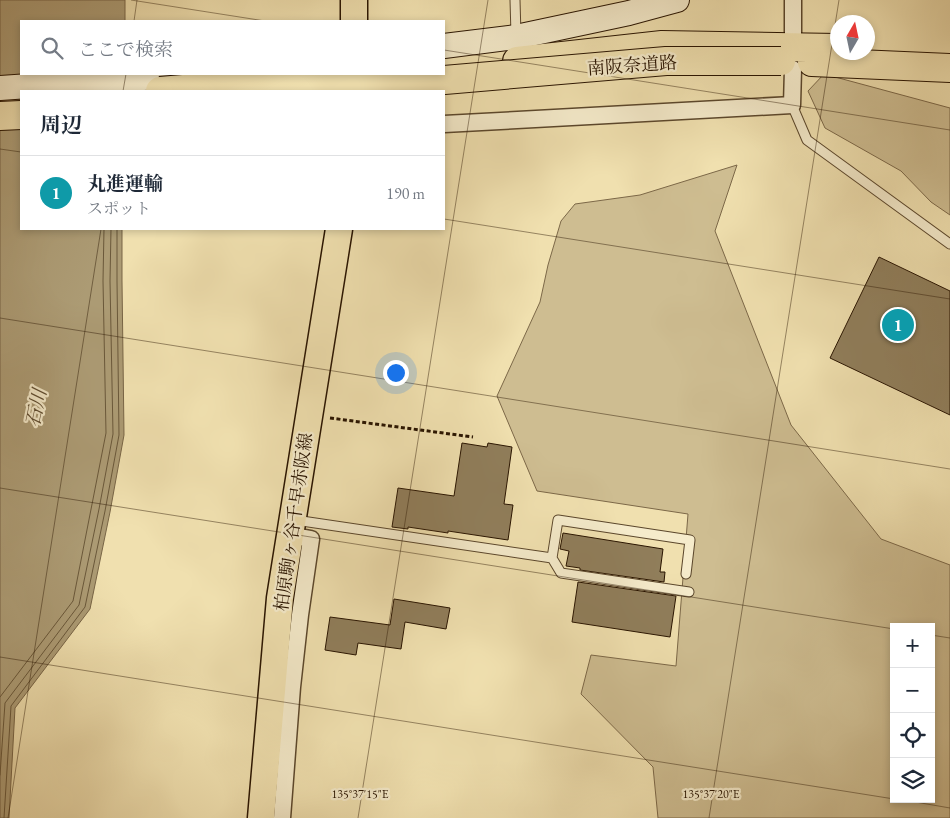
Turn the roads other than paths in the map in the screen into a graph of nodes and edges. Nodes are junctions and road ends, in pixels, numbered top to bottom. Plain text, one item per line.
1 (354, 0) edge
2 (516, 0) edge
3 (678, 0) edge
4 (793, 0) edge
5 (354, 20) edge
6 (516, 37) junction
7 (445, 46) edge
8 (830, 49) edge
9 (875, 49) edge
10 (787, 53) junction
11 (950, 53) edge
12 (445, 67) edge
13 (950, 68) edge
14 (187, 75) edge
15 (355, 75) edge
16 (356, 75) edge
17 (0, 88) edge
18 (172, 90) edge
19 (328, 90) edge
20 (355, 90) edge
21 (20, 102) edge
22 (0, 103) edge
23 (792, 105) junction
24 (20, 114) edge
25 (0, 116) edge
26 (445, 124) edge
27 (339, 230) edge
28 (950, 244) edge
29 (291, 527) junction
30 (552, 558) junction
31 (686, 574) dead end
32 (689, 592) dead end
33 (262, 818) edge
34 (282, 818) edge

1 - 5 main road
2 - 6 lane
3 - 6 street
4 - 10 street
6 - 7 street
8 - 10 highway, 南阪奈道路
9 - 11 highway
10 - 12 highway, 南阪奈道路
10 - 13 highway, 南阪奈道路
10 - 19 highway, 南阪奈道路, bridge
10 - 23 street
14 - 17 street
15 - 20 main road
16 - 18 highway, bridge
21 - 22 highway
23 - 26 street
23 - 28 lane
24 - 25 highway
27 - 29 main road, 柏原駒ヶ谷千早赤阪線
29 - 30 lane
29 - 33 main road, 柏原駒ヶ谷千早赤阪線
29 - 34 street
30 - 31 lane
30 - 32 lane

